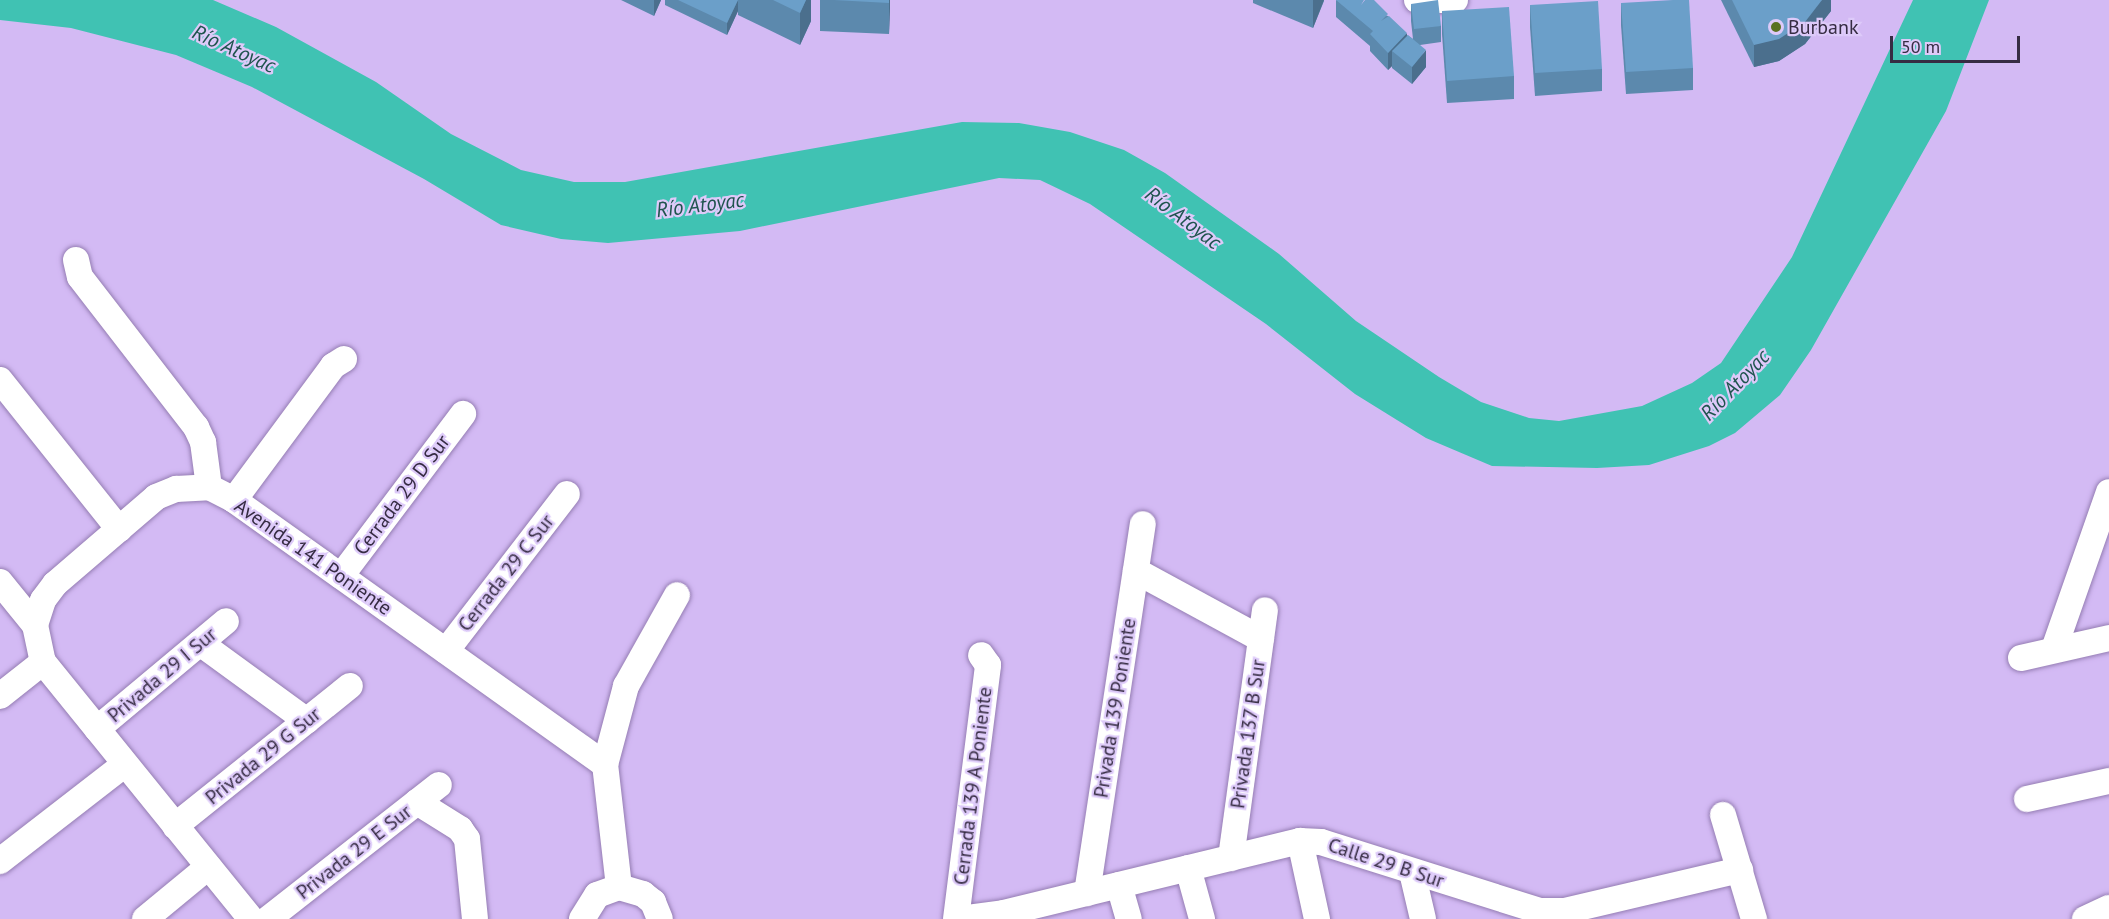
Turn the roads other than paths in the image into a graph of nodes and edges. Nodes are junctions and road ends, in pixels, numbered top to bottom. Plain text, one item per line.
1 (1417, 0) edge
2 (1455, 0) edge
3 (76, 260) dead end
4 (344, 359) dead end
5 (0, 380) edge
6 (463, 414) dead end
7 (209, 487) junction
8 (2109, 492) edge
9 (567, 494) dead end
10 (234, 500) junction
11 (1143, 524) dead end
12 (119, 529) junction
13 (1136, 571) junction
14 (341, 576) junction
15 (0, 582) edge
16 (676, 595) dead end
17 (1265, 610) dead end
18 (226, 621) dead end
19 (35, 625) junction
20 (2109, 638) edge
21 (1261, 639) junction
22 (200, 643) junction
23 (2054, 649) junction
24 (446, 651) junction
25 (981, 655) dead end
26 (2021, 658) dead end
27 (43, 662) junction
28 (350, 686) dead end
29 (0, 696) edge
30 (307, 720) junction
31 (97, 729) junction
32 (125, 764) junction
33 (605, 765) junction
34 (2109, 781) edge
35 (439, 785) dead end
36 (2026, 799) dead end
37 (417, 802) junction
38 (1724, 815) dead end
39 (175, 826) junction
40 (1300, 841) junction
41 (1231, 858) junction
42 (0, 861) edge
43 (208, 867) junction
44 (1188, 868) junction
45 (1740, 870) junction
46 (1412, 872) junction
47 (1119, 885) junction
48 (619, 887) junction
49 (1087, 893) junction
50 (2109, 908) edge
51 (1064, 909) edge
52 (145, 919) edge
53 (250, 919) edge
54 (268, 919) edge
55 (475, 919) edge
56 (582, 919) edge
57 (660, 919) edge
58 (958, 919) edge
59 (1129, 919) edge
60 (1202, 919) edge
61 (1317, 919) edge
62 (1423, 919) edge
63 (1754, 919) edge
64 (2085, 919) edge

1 - 2 street
3 - 7 street
4 - 10 street
5 - 12 street
6 - 14 street, Cerrada 29 D Sur
7 - 10 street, Avenida 141 Poniente
7 - 12 street
8 - 23 street
9 - 24 street, Cerrada 29 C Sur
10 - 14 street, Avenida 141 Poniente
11 - 13 street, Privada 139 Poniente
12 - 19 street
13 - 21 street
13 - 49 street, Privada 139 Poniente
14 - 24 street, Avenida 141 Poniente
15 - 19 street
16 - 33 street
17 - 21 street, Privada 137 B Sur
18 - 22 street, Privada 29 I Sur
19 - 27 street
20 - 23 street
21 - 41 street, Privada 137 B Sur
22 - 30 street
22 - 31 street, Privada 29 I Sur
23 - 26 street
24 - 33 street, Avenida 141 Poniente
25 - 58 street, Cerrada 139 A Poniente
27 - 29 street
27 - 31 street
28 - 30 street, Privada 29 G Sur
30 - 39 street, Privada 29 G Sur
31 - 32 street
32 - 39 street
32 - 42 street
33 - 48 street
34 - 36 street
35 - 37 street, Privada 29 E Sur
37 - 54 street, Privada 29 E Sur
37 - 55 street
38 - 45 street
39 - 43 street
40 - 41 street, Calle 29 B Sur
40 - 46 street, Calle 29 B Sur
40 - 61 street
41 - 44 street, Calle 29 B Sur
43 - 52 street
43 - 53 street
44 - 47 street, Calle 29 B Sur
44 - 60 street
45 - 46 street, Calle 29 B Sur
45 - 63 street
46 - 62 street
47 - 49 street, Calle 29 B Sur
47 - 59 street
48 - 56 street
48 - 57 street
49 - 51 street, Calle 29 B Sur
50 - 64 street
51 - 58 street, Calle 29 B Sur

